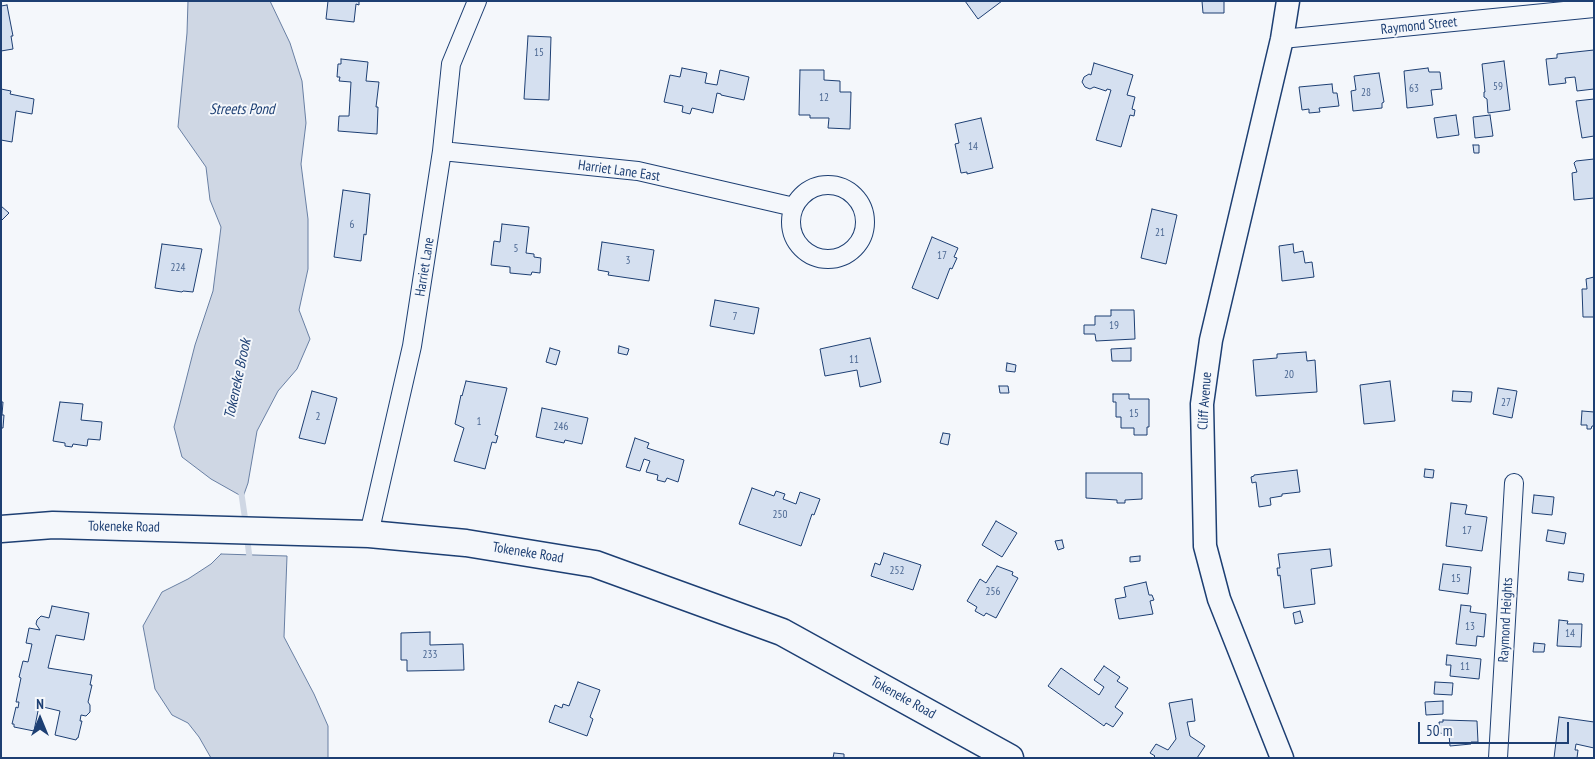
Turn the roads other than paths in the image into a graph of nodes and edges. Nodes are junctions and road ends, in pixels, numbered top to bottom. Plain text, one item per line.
1 (477, 1) edge
2 (1288, 1) edge
3 (1594, 8) edge
4 (1282, 39) junction
5 (442, 151) junction
6 (794, 207) junction
7 (1514, 483) dead end
8 (1, 528) edge
9 (369, 534) junction
10 (1010, 758) edge
11 (1282, 758) edge
12 (1498, 758) edge

1 - 5 street, Harriet Lane
2 - 4 street
3 - 4 street, Raymond Street
4 - 11 street, Cliff Avenue
5 - 6 street, Harriet Lane East
5 - 9 street, Harriet Lane
6 - 6 street
7 - 12 street, Raymond Heights
8 - 9 main road, Tokeneke Road
9 - 10 main road, Tokeneke Road

